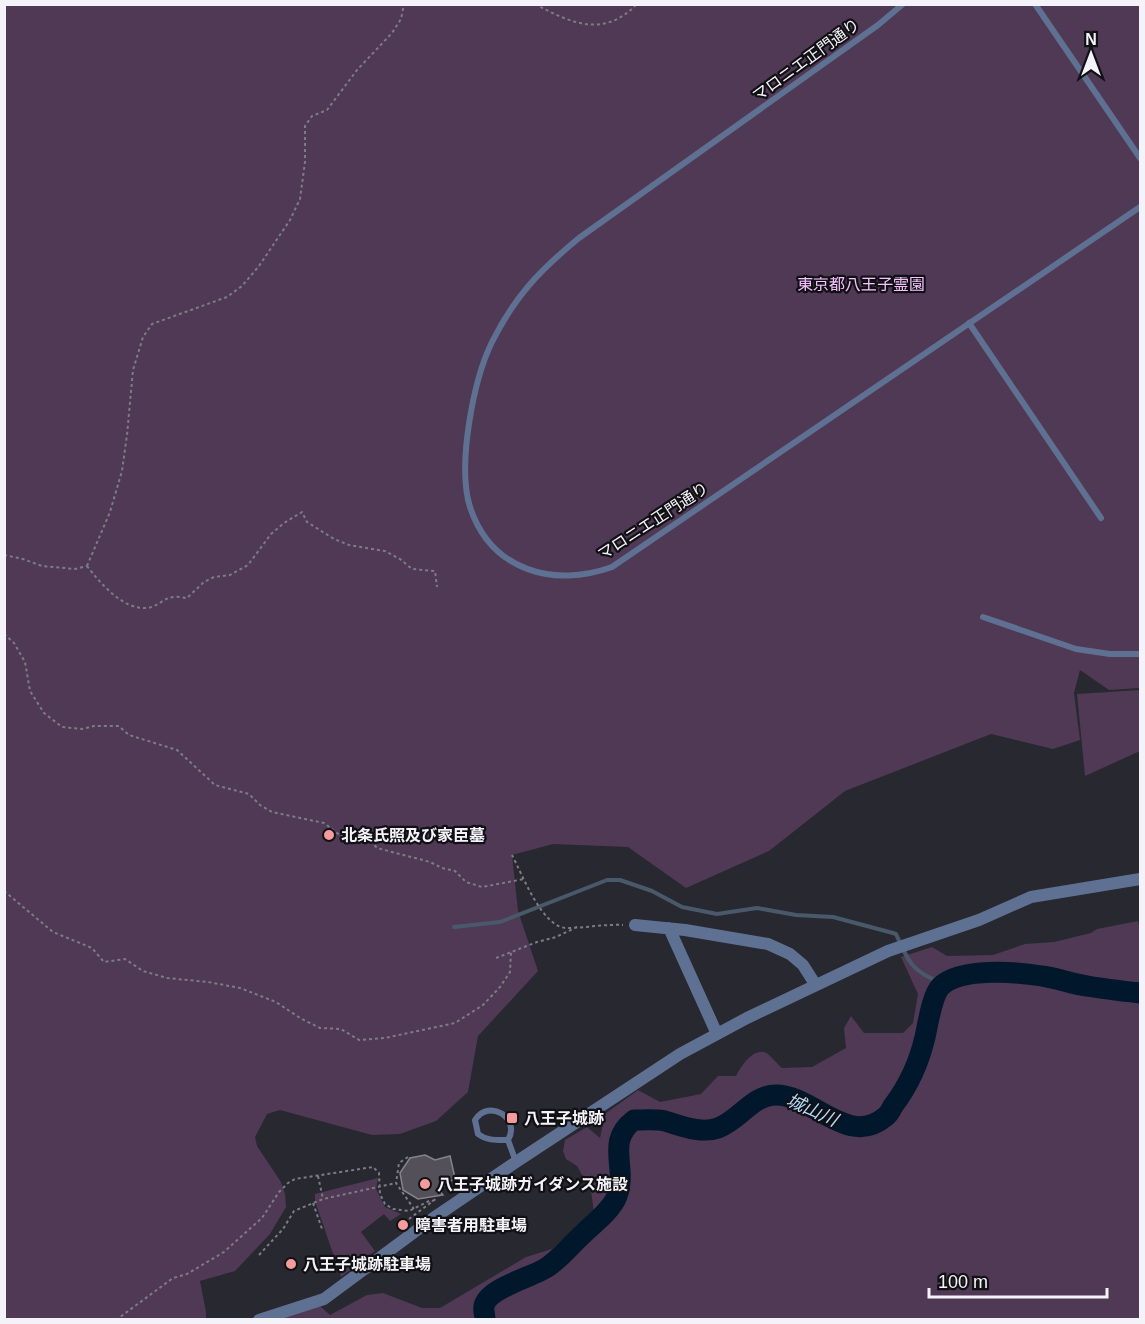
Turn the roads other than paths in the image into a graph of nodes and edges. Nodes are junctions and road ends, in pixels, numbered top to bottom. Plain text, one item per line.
1 (903, 4) edge
2 (1035, 4) edge
3 (1140, 158) edge
4 (1140, 207) edge
5 (969, 322) junction
6 (1101, 518) dead end
7 (983, 617) dead end
8 (1140, 654) edge
9 (1140, 879) edge
10 (635, 925) road end
11 (669, 928) junction
12 (815, 984) junction
13 (717, 1034) junction
14 (508, 1140) junction
15 (516, 1162) junction
16 (259, 1320) edge

1 - 5 lane, マロニエ正門通り
2 - 3 lane
4 - 5 lane, マロニエ正門通り
5 - 6 lane
7 - 8 lane
9 - 12 street
10 - 11 street
11 - 12 street
11 - 13 street
12 - 13 street
13 - 15 street
14 - 14 lane
14 - 15 lane
15 - 16 street

